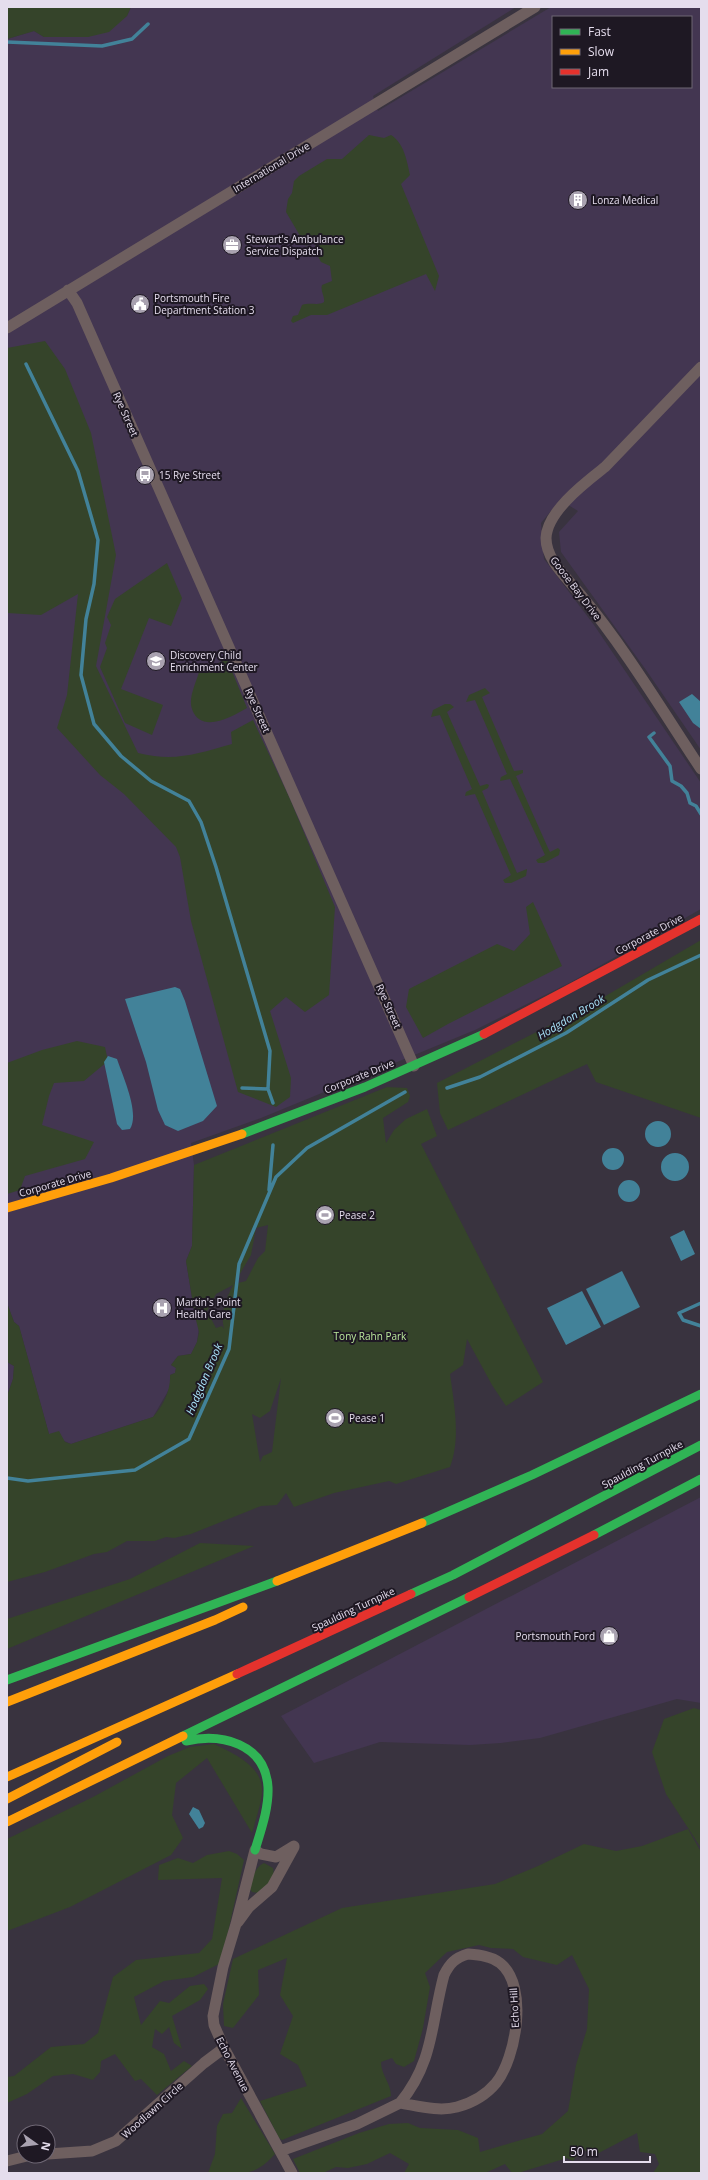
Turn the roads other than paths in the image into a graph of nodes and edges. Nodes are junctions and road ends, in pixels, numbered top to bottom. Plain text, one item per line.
1 (535, 7) edge
2 (68, 290) junction
3 (7, 328) edge
4 (701, 367) edge
5 (701, 769) edge
6 (701, 919) edge
7 (414, 1066) junction
8 (7, 1208) edge
9 (701, 1394) edge
10 (701, 1445) edge
11 (701, 1479) edge
12 (384, 1537) junction
13 (264, 1596) dead end
14 (250, 1603) dead end
15 (281, 1654) junction
16 (7, 1680) edge
17 (7, 1702) edge
18 (156, 1721) dead end
19 (128, 1736) dead end
20 (165, 1745) junction
21 (7, 1777) edge
22 (7, 1799) edge
23 (7, 1822) edge
24 (255, 1850) junction
25 (236, 1924) junction
26 (224, 2048) junction
27 (400, 2103) junction
28 (280, 2151) junction
29 (56, 2153) edge
30 (292, 2173) edge

1 - 2 street, International Drive
2 - 3 street, International Drive
2 - 7 street, Rye Street
4 - 5 street, Goose Bay Drive
6 - 7 main road, Corporate Drive
7 - 8 main road, Corporate Drive
9 - 12 main road
10 - 15 main road, Spaulding Turnpike
11 - 20 main road
12 - 13 main road
12 - 16 main road
14 - 17 main road
15 - 18 main road
15 - 21 main road, Spaulding Turnpike
19 - 22 main road
20 - 23 main road
20 - 24 main road
24 - 25 street, Echo Avenue
24 - 25 street, Echo Avenue
25 - 26 street, Echo Avenue
26 - 28 street, Echo Avenue
26 - 29 street, Woodlawn Circle
27 - 27 street, Echo Hill
27 - 28 street, Echo Hill
28 - 30 street, Echo Avenue

